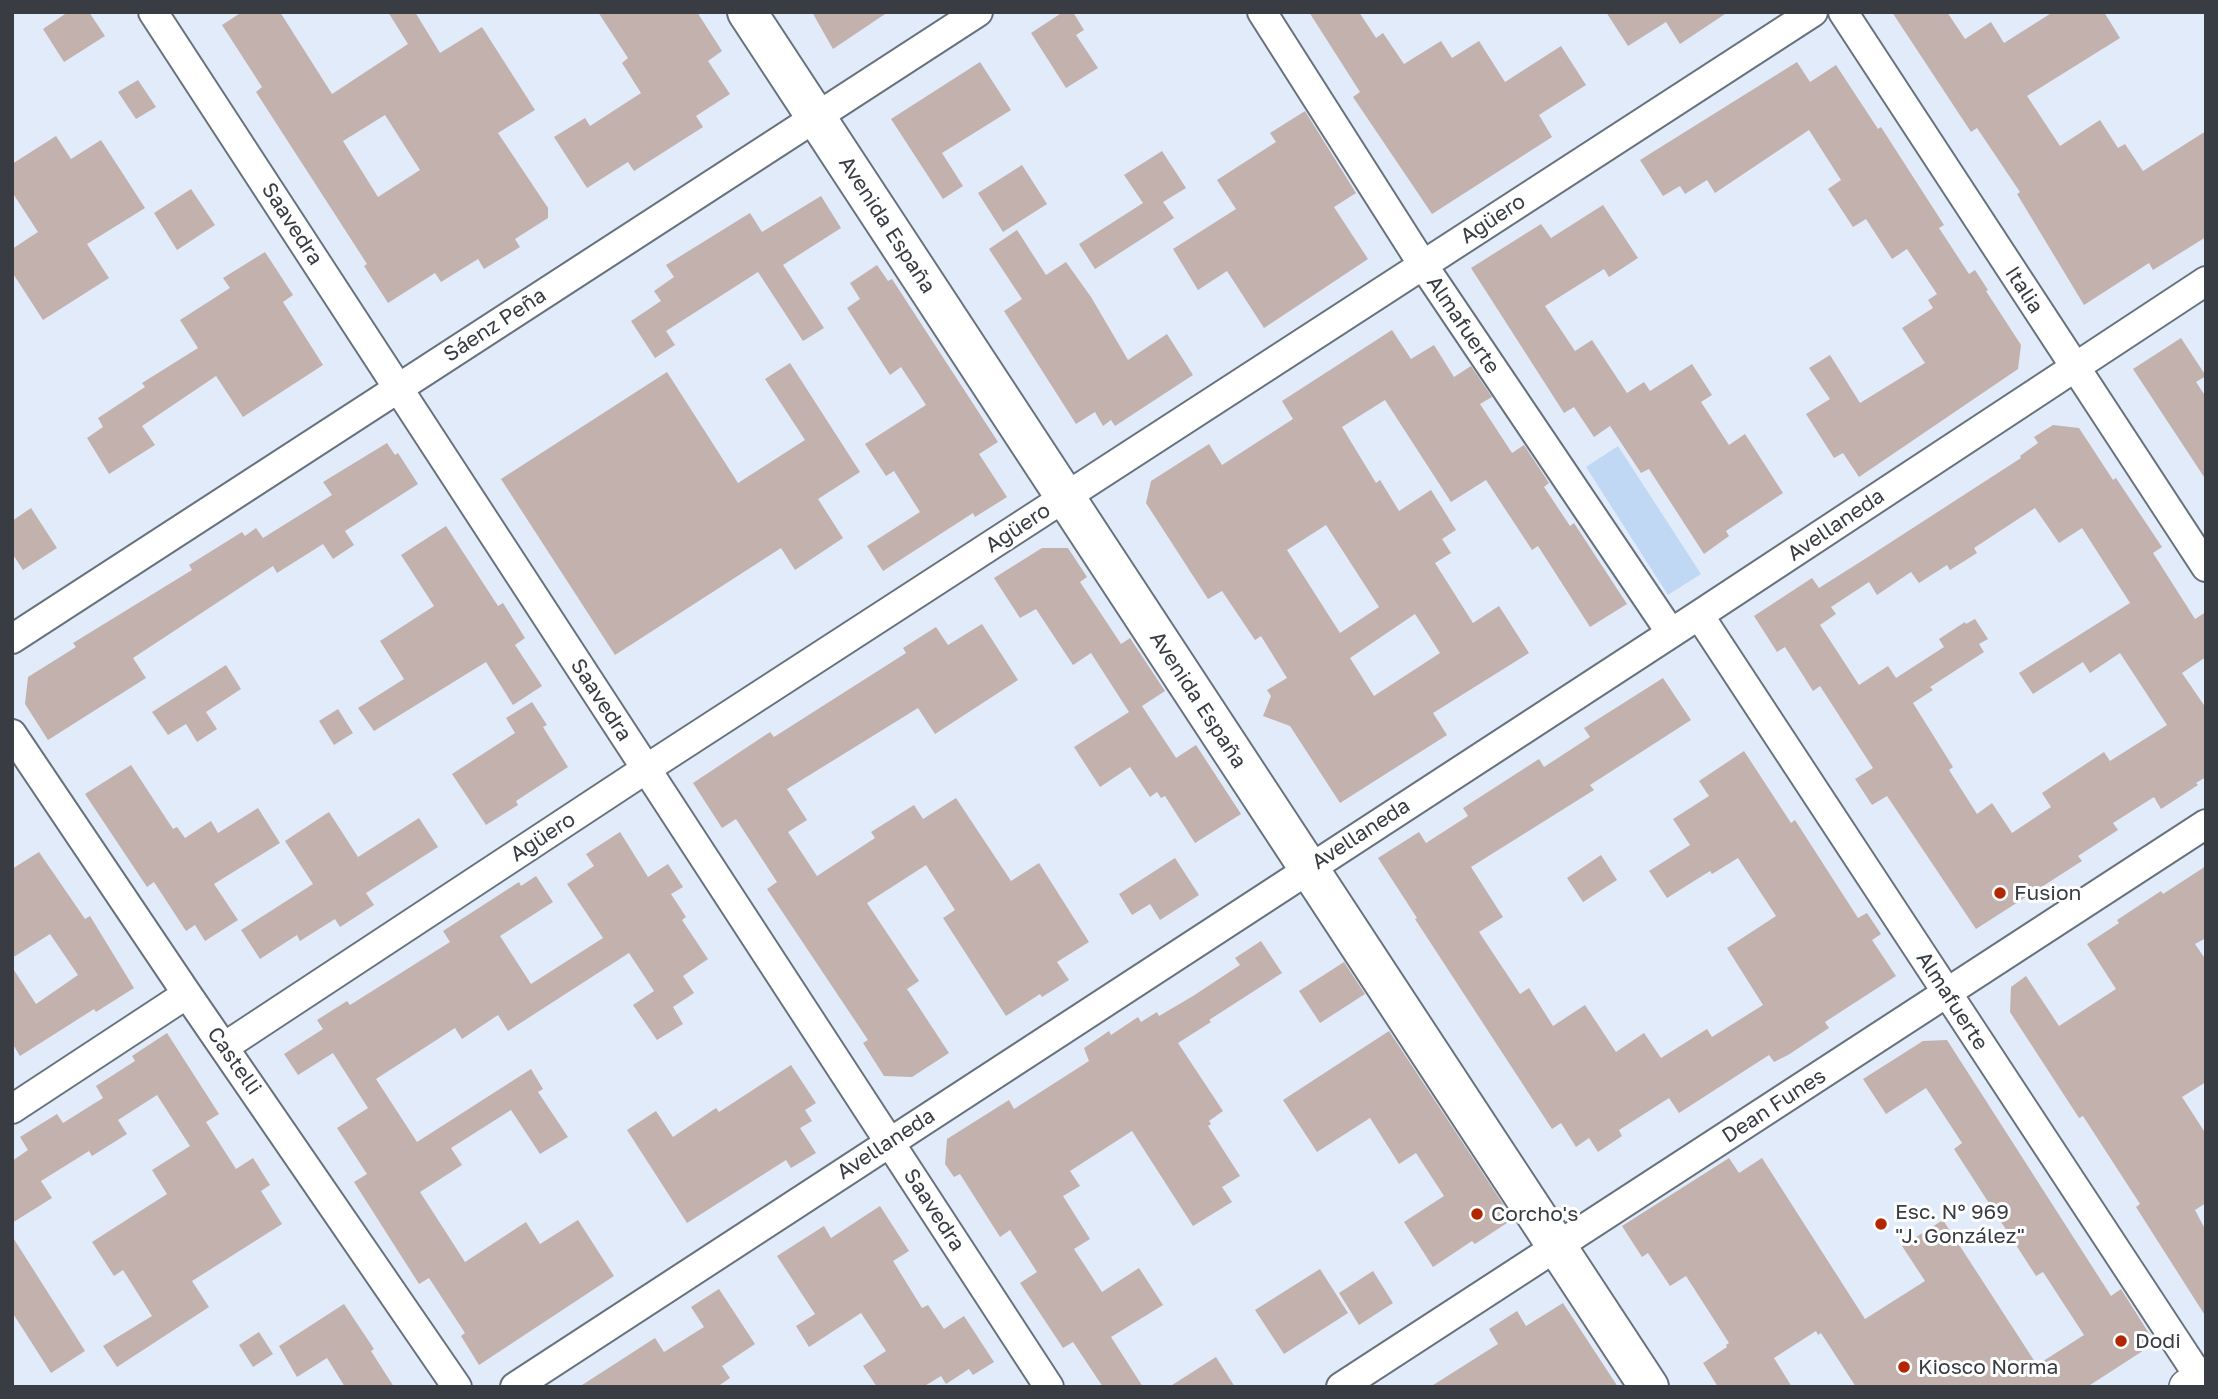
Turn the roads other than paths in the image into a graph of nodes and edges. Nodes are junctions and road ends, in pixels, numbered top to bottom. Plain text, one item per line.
1 (153, 12) edge
2 (747, 12) edge
3 (978, 12) edge
4 (1262, 12) edge
5 (1813, 12) edge
6 (1843, 12) edge
7 (816, 117) junction
8 (1423, 265) junction
9 (2206, 281) edge
10 (2075, 366) junction
11 (398, 388) junction
12 (1065, 498) junction
13 (2206, 567) edge
14 (1699, 615) junction
15 (1671, 633) junction
16 (12, 639) edge
17 (12, 734) edge
18 (646, 769) junction
19 (2206, 824) edge
20 (1308, 868) junction
21 (1947, 993) junction
22 (187, 994) junction
23 (224, 1047) junction
24 (12, 1108) edge
25 (890, 1142) junction
26 (1557, 1246) junction
27 (2200, 1382) edge
28 (457, 1387) edge
29 (515, 1387) edge
30 (1049, 1387) edge
31 (1341, 1387) edge
32 (1649, 1387) edge

1 - 11 street, Saavedra
2 - 7 main road, Avenida España
3 - 7 street, Sáenz Peña
4 - 8 street, Almafuerte
5 - 8 street, Agüero
6 - 10 street, Italia
7 - 11 street, Sáenz Peña
7 - 12 main road, Avenida España
8 - 12 street, Agüero
8 - 15 street, Almafuerte
9 - 10 street, Avellaneda
10 - 13 street, Italia
10 - 14 street, Avellaneda
11 - 16 street, Sáenz Peña
11 - 18 street, Saavedra
12 - 18 street, Agüero
12 - 20 main road, Avenida España
14 - 15 street, Avellaneda
14 - 21 street, Almafuerte
15 - 20 street, Avellaneda
17 - 22 street, Castelli
18 - 23 street, Agüero
18 - 25 street, Saavedra
19 - 21 street, Dean Funes
20 - 25 street, Avellaneda
20 - 26 main road, Avenida España
21 - 26 street, Dean Funes
21 - 27 street, Almafuerte
22 - 23 street, Castelli
22 - 24 street
23 - 28 street, Castelli
25 - 29 street, Avellaneda
25 - 30 street, Saavedra
26 - 31 street, Dean Funes
26 - 32 main road, Avenida España

